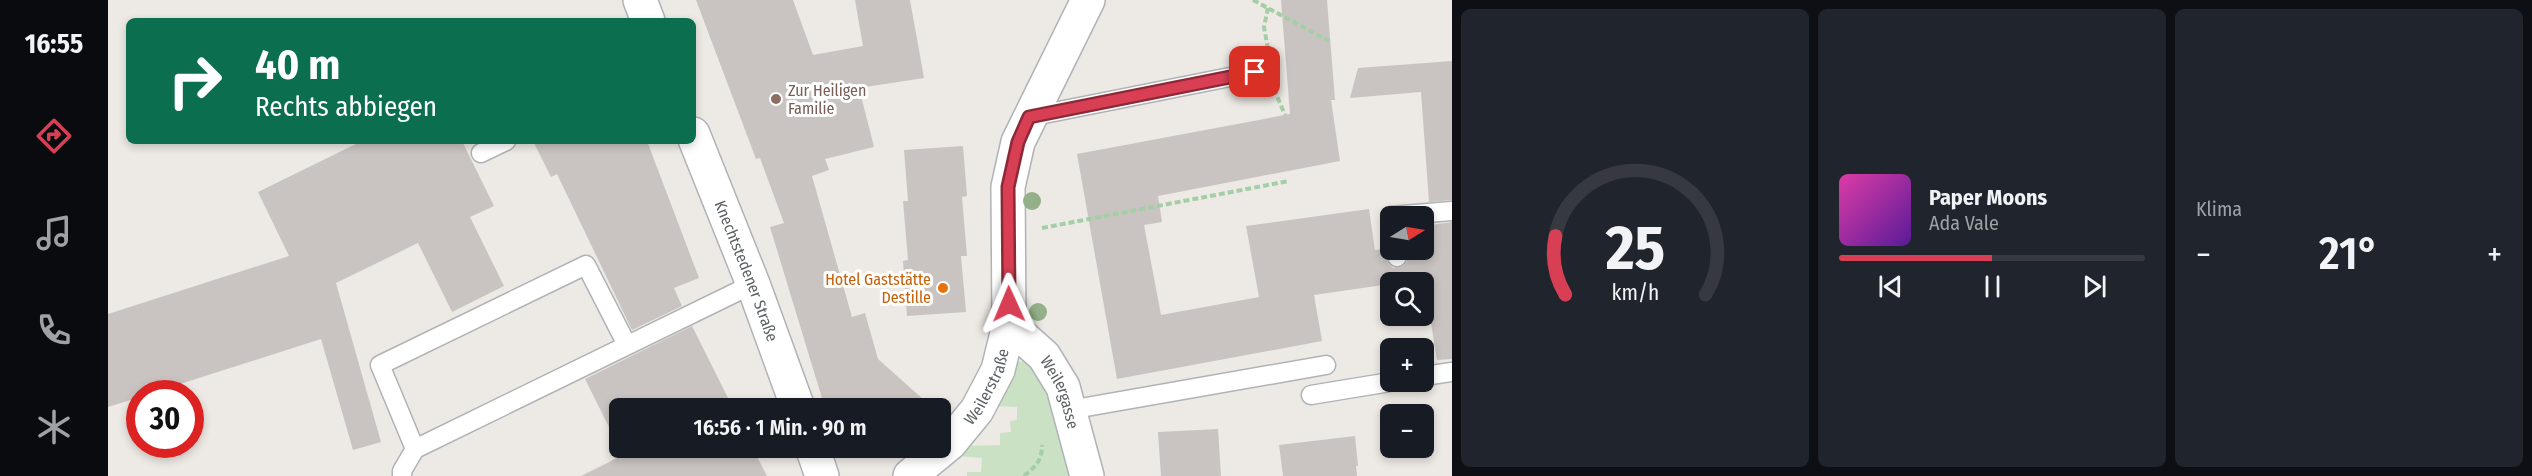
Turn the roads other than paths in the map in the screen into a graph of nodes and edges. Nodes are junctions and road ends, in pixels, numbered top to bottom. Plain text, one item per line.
1 (640, 0) edge
2 (1088, 0) edge
3 (647, 18) edge
4 (1255, 72) dead end
5 (1029, 117) junction
6 (696, 142) edge
7 (500, 144) edge
8 (482, 153) dead end
9 (1452, 211) edge
10 (1434, 212) edge
11 (753, 284) junction
12 (1009, 325) junction
13 (627, 345) junction
14 (1326, 365) dead end
15 (1452, 372) edge
16 (1434, 375) edge
17 (1380, 384) edge
18 (1311, 395) dead end
19 (794, 398) edge
20 (1069, 410) junction
21 (415, 449) junction
22 (816, 458) edge
23 (402, 476) edge
24 (822, 476) edge
25 (910, 476) edge
26 (1087, 476) edge

1 - 3 street
2 - 5 street, Weilerstraße
4 - 5 lane
5 - 12 street, Weilerstraße
6 - 11 street, Knechtstedener Straße
7 - 8 lane
9 - 10 lane
11 - 13 lane
11 - 19 street, Knechtstedener Straße
12 - 20 street, Weilergasse
12 - 25 street, Weilerstraße
13 - 21 lane
13 - 21 lane
14 - 20 lane
15 - 16 lane
17 - 18 lane
20 - 26 street, Weilergasse
21 - 23 lane
22 - 24 street

